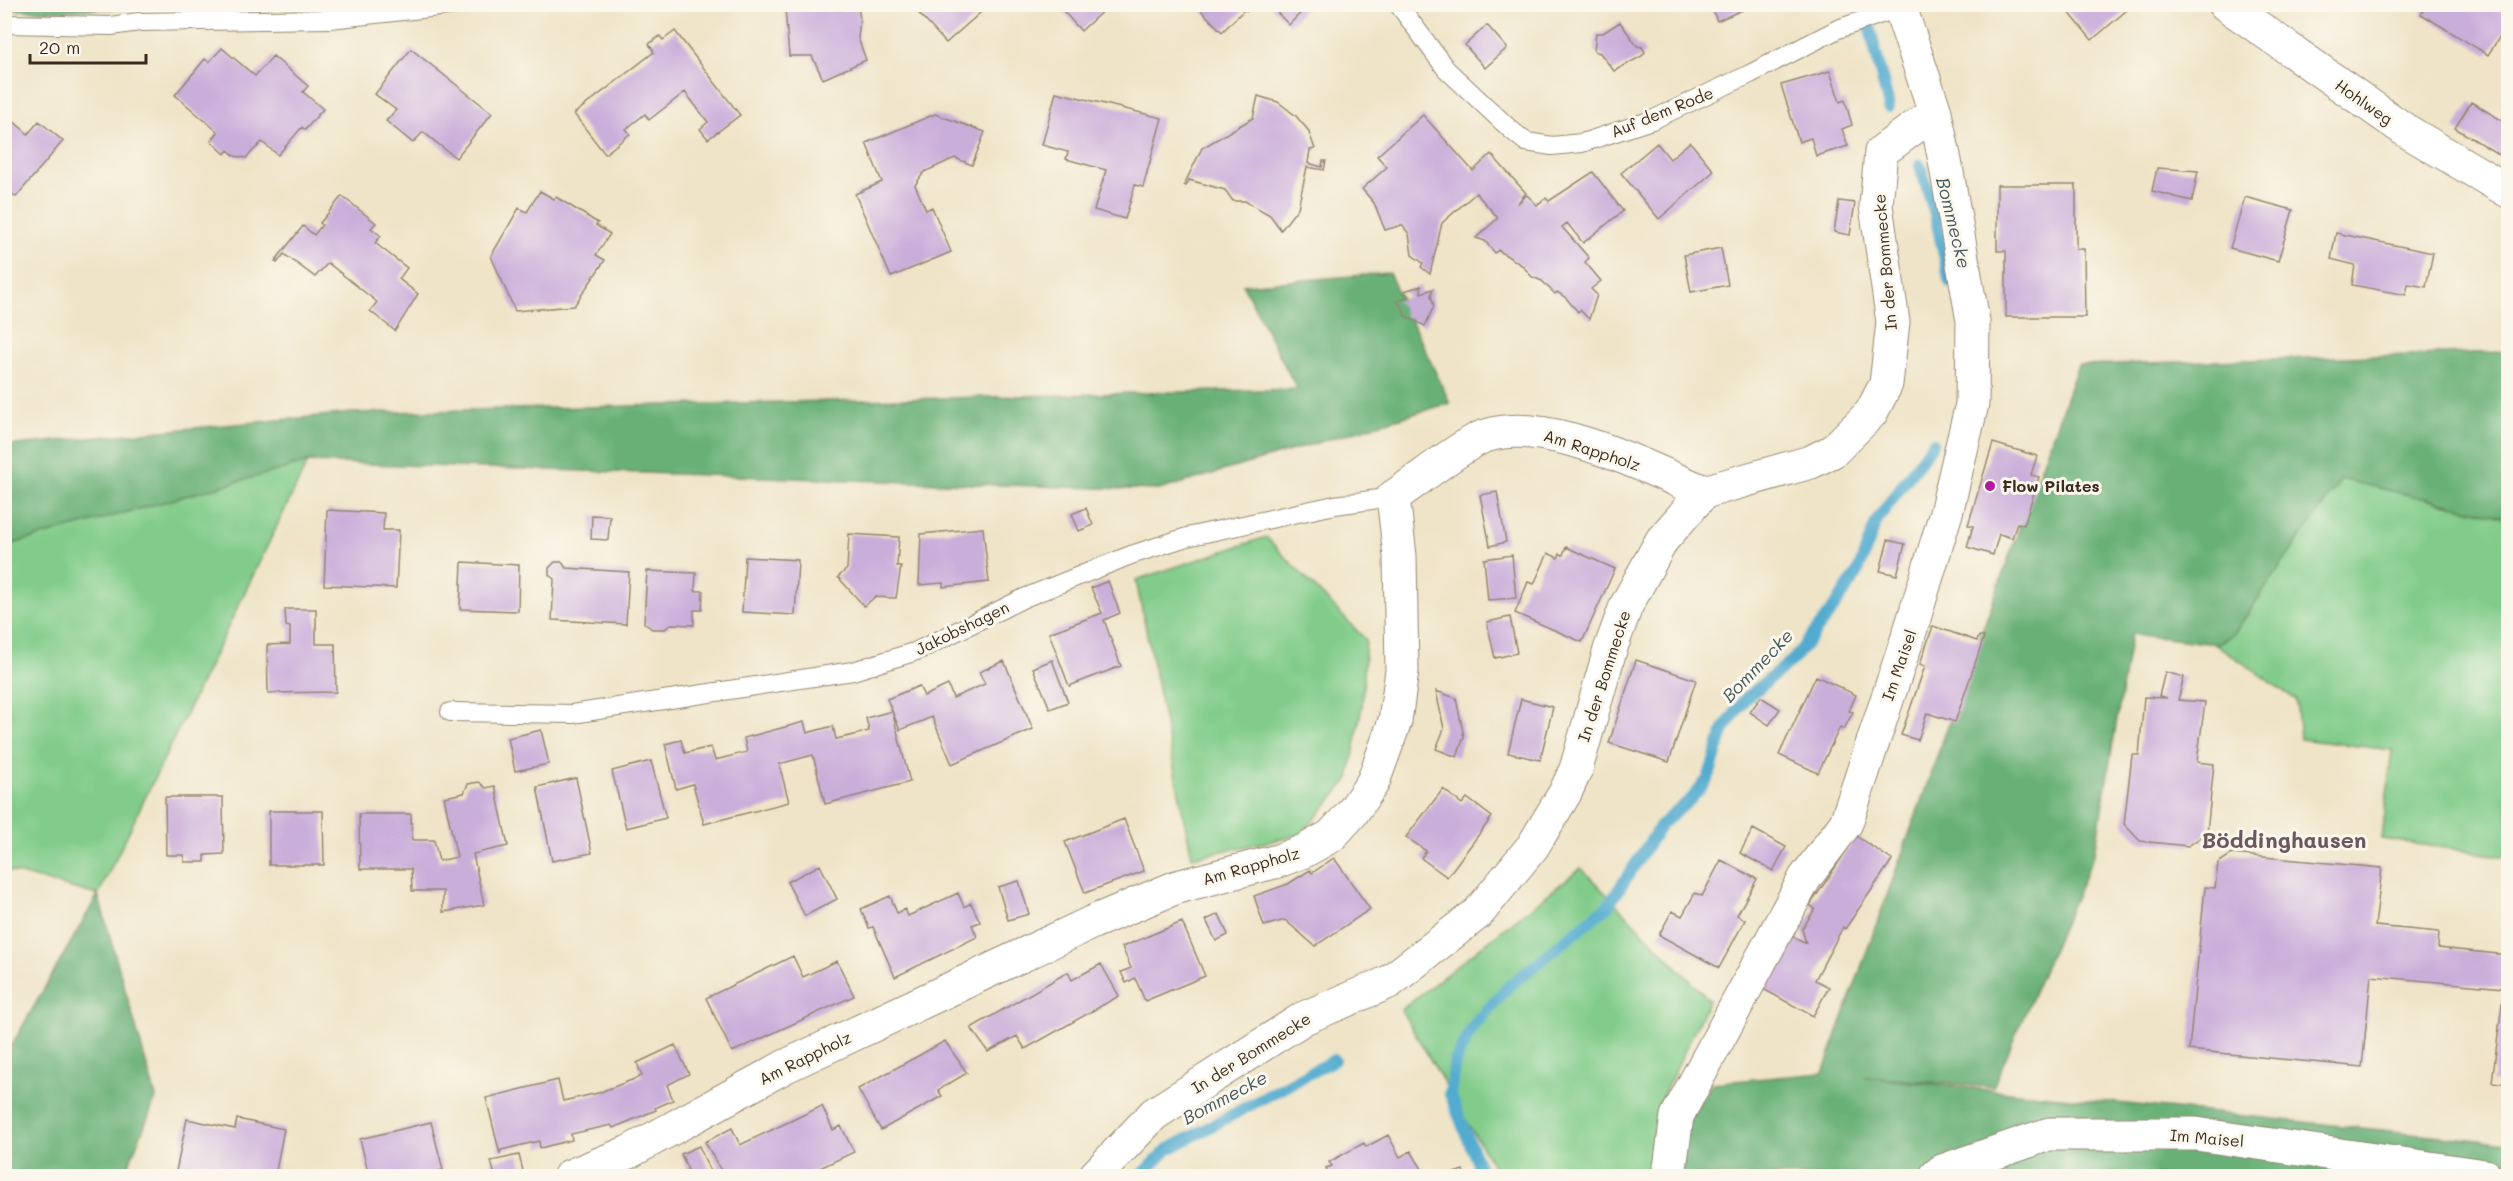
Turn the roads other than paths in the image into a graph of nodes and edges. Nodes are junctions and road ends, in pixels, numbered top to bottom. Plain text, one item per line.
1 (466, 4) edge
2 (1398, 4) edge
3 (2225, 4) edge
4 (1894, 8) edge
5 (4, 24) edge
6 (1932, 114) junction
7 (2508, 192) edge
8 (1704, 492) junction
9 (1393, 497) junction
10 (450, 712) dead end
11 (570, 1176) edge
12 (1095, 1176) edge
13 (1669, 1176) edge
14 (1936, 1176) edge
15 (2485, 1176) edge

1 - 5 lane
2 - 4 lane, Auf dem Rode
3 - 7 street, Hohlweg
4 - 6 street
6 - 8 street, In der Bommecke
6 - 13 street, Im Maisel
8 - 9 street, Am Rappholz
8 - 12 street, In der Bommecke
9 - 10 lane, Jakobshagen
9 - 11 street, Am Rappholz
14 - 15 street, Im Maisel

